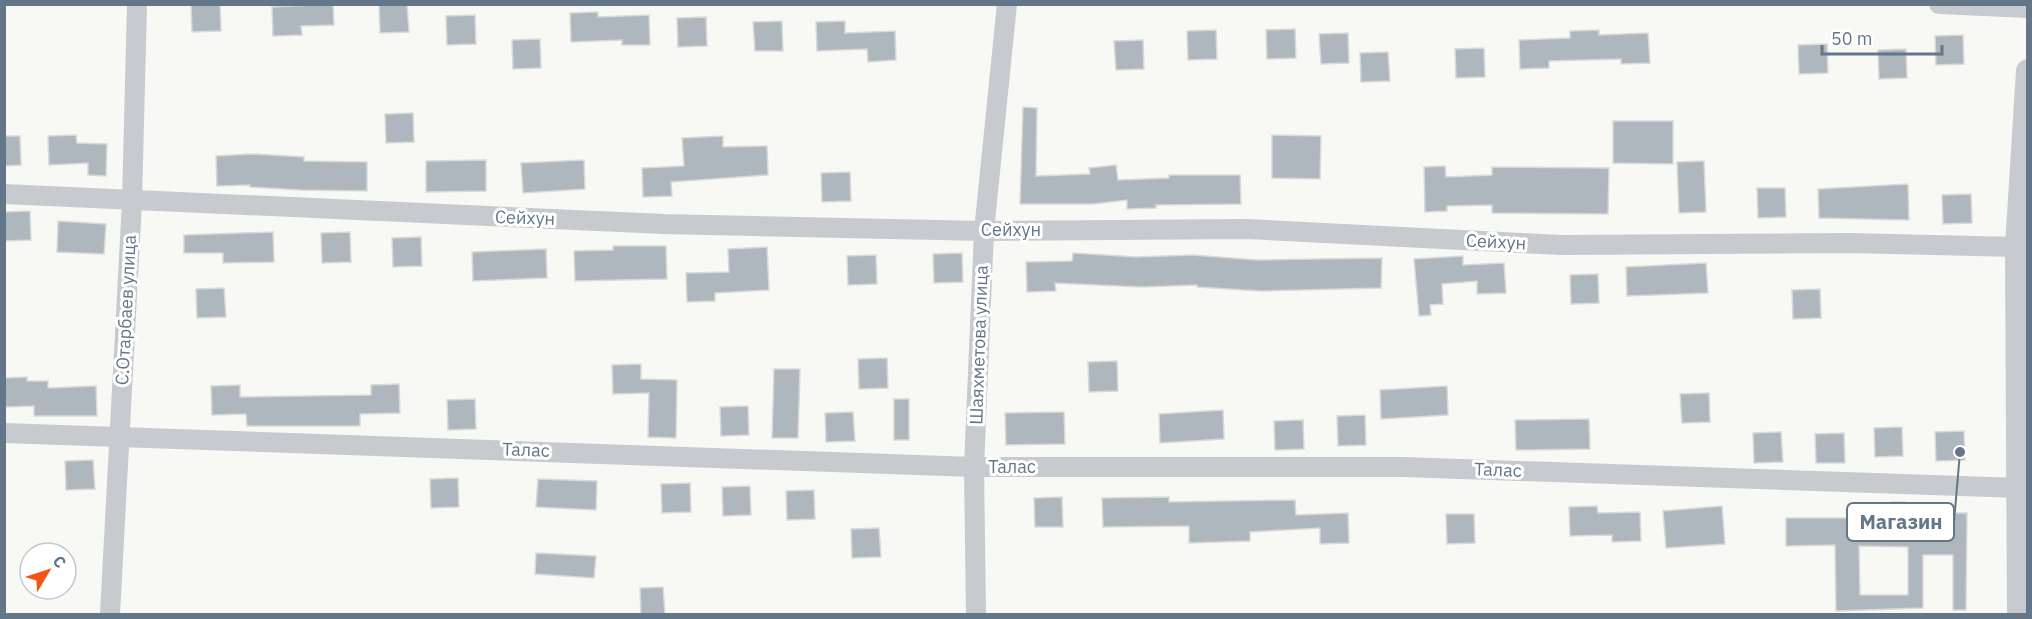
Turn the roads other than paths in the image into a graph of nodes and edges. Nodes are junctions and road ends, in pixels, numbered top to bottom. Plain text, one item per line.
1 (136, 4) edge
2 (1007, 4) edge
3 (1939, 4) edge
4 (2028, 8) edge
5 (2028, 71) edge
6 (4, 194) edge
7 (132, 202) junction
8 (984, 231) junction
9 (2017, 247) junction
10 (4, 433) edge
11 (119, 435) junction
12 (974, 467) junction
13 (2020, 488) junction
14 (110, 615) edge
15 (976, 615) edge
16 (2019, 615) edge

1 - 7 street, С.Отарбаев улица
2 - 8 street, Шаяхметова улица
3 - 4 street
5 - 9 street
6 - 7 street, Сейхун
7 - 8 street, Сейхун
7 - 11 street, С.Отарбаев улица
8 - 9 street, Сейхун
8 - 12 street, Шаяхметова улица
9 - 13 street
10 - 11 street, Талас
11 - 12 street, Талас
11 - 14 street, С.Отарбаев улица
12 - 13 street, Талас
12 - 15 street, Шаяхметова улица
13 - 16 street

